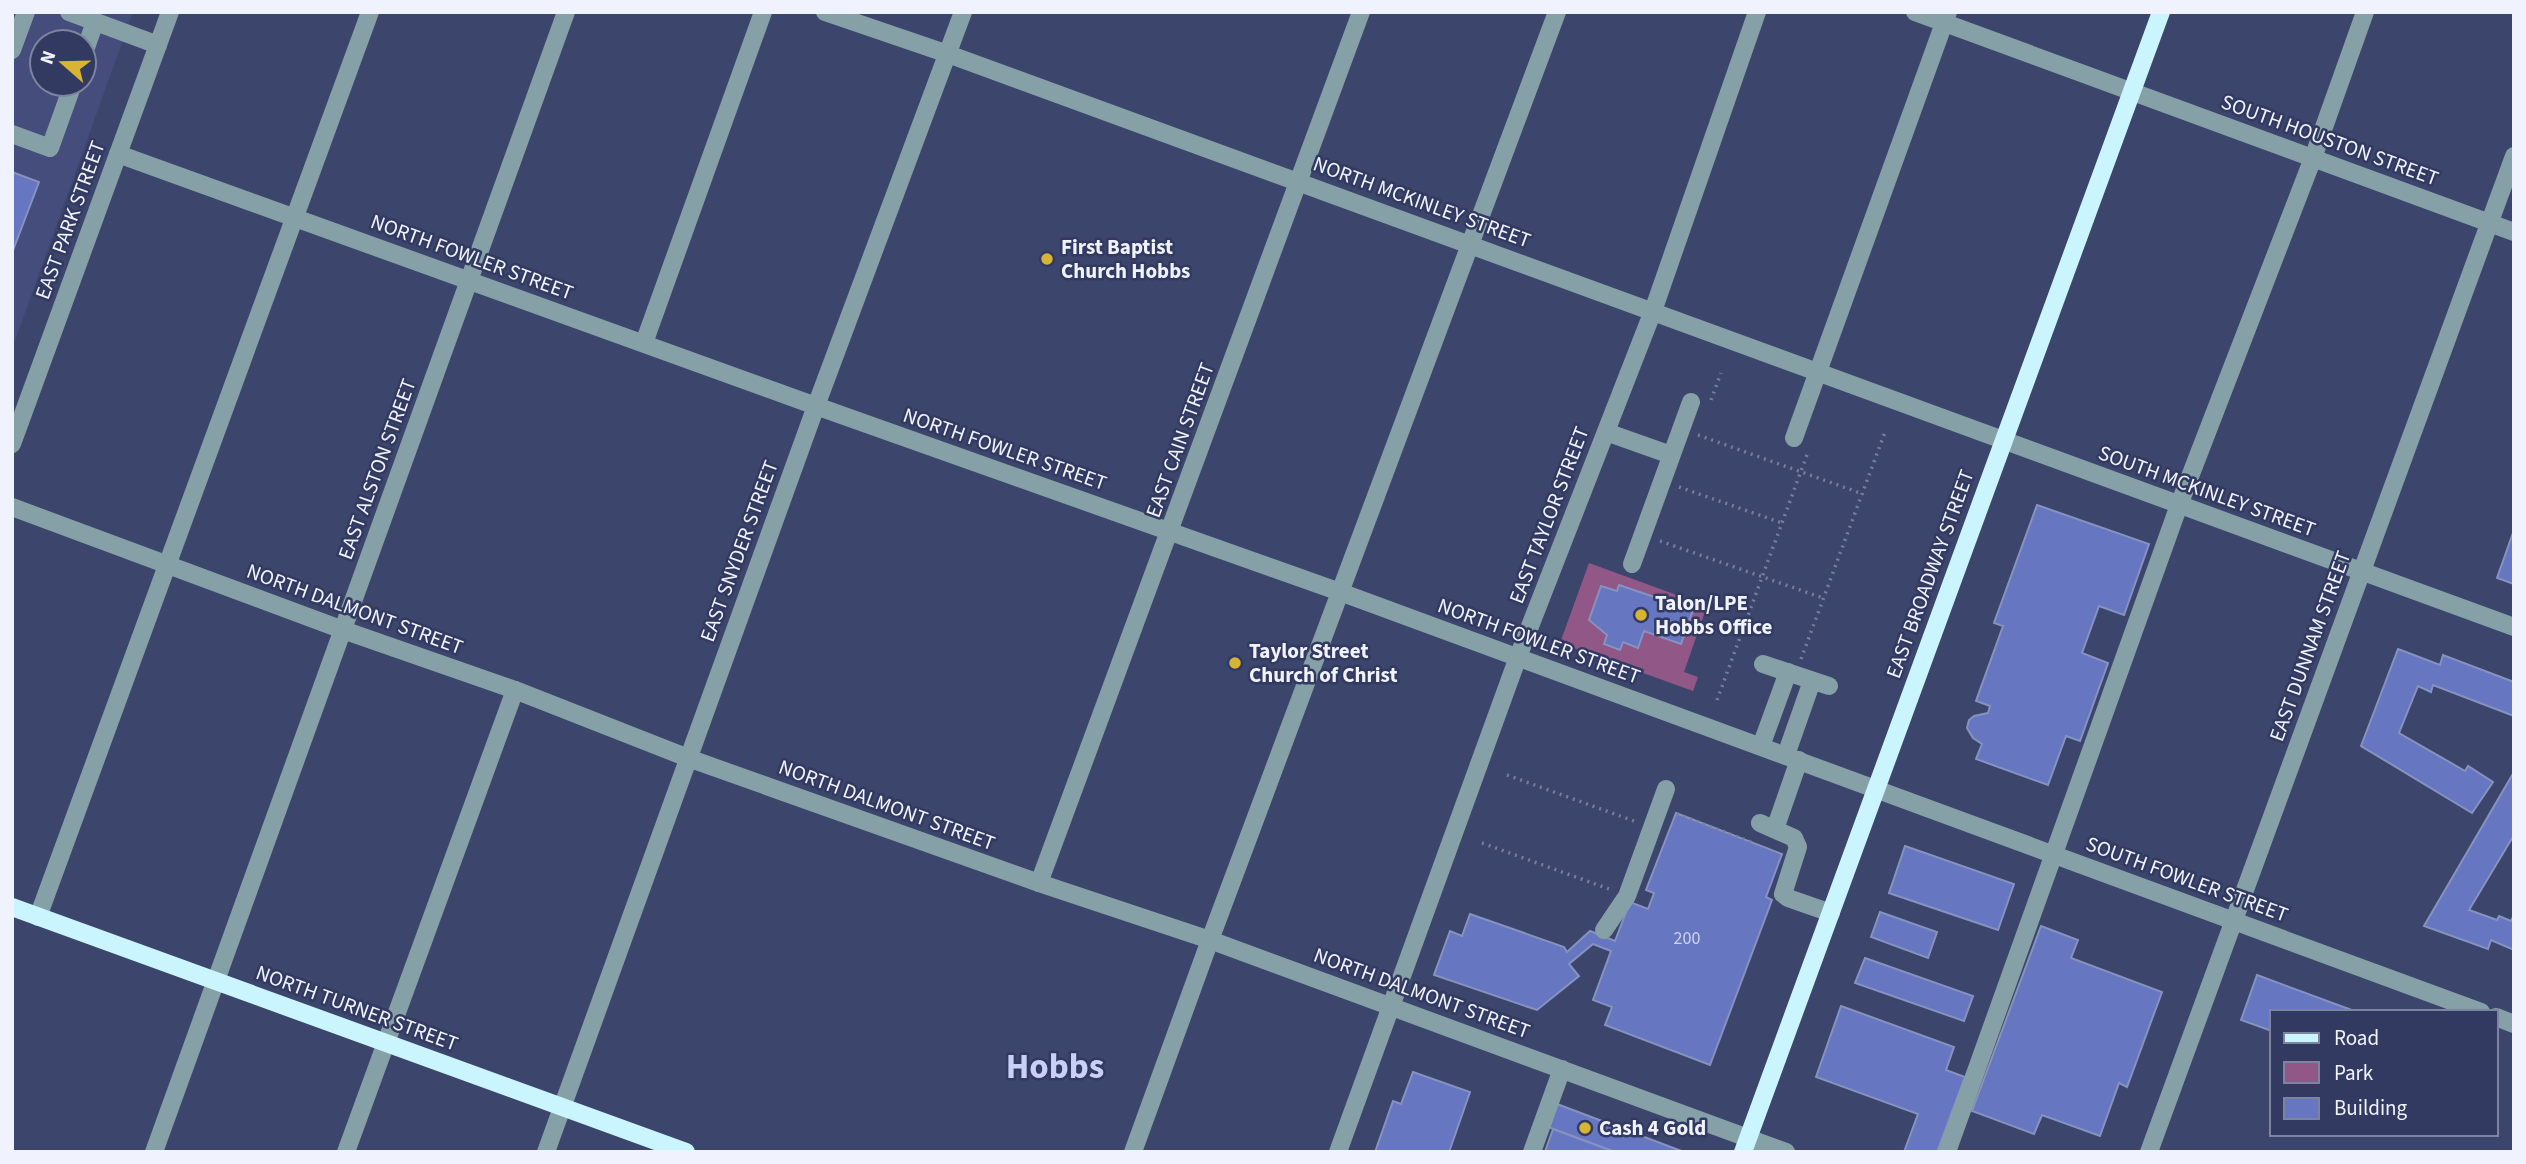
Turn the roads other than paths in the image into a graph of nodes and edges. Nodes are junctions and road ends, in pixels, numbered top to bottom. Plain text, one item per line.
1 (26, 12) edge
2 (69, 12) edge
3 (170, 12) edge
4 (370, 12) edge
5 (566, 12) edge
6 (763, 12) edge
7 (824, 12) edge
8 (963, 12) edge
9 (1361, 12) edge
10 (1557, 12) edge
11 (1757, 12) edge
12 (1915, 12) edge
13 (2161, 12) edge
14 (2365, 12) edge
15 (1946, 18) edge
16 (95, 22) junction
17 (93, 28) edge
18 (159, 45) junction
19 (12, 50) edge
20 (948, 54) junction
21 (2132, 92) junction
22 (68, 98) edge
23 (12, 134) edge
24 (118, 154) junction
25 (2514, 156) edge
26 (2313, 158) junction
27 (1299, 182) junction
28 (296, 218) junction
29 (2489, 223) junction
30 (2514, 232) edge
31 (1469, 244) junction
32 (469, 280) junction
33 (1653, 311) junction
34 (644, 343) junction
35 (1817, 372) junction
36 (1690, 402) dead end
37 (816, 406) junction
38 (1606, 432) junction
39 (2003, 440) junction
40 (1802, 441) road end
41 (12, 444) edge
42 (1671, 455) junction
43 (2179, 505) junction
44 (12, 507) edge
45 (1170, 531) junction
46 (167, 564) junction
47 (1632, 564) dead end
48 (2362, 572) junction
49 (1340, 592) junction
50 (2514, 627) edge
51 (343, 630) junction
52 (1518, 657) junction
53 (1763, 664) dead end
54 (1794, 668) junction
55 (514, 690) junction
56 (1761, 746) junction
57 (688, 758) junction
58 (1792, 758) junction
59 (1666, 789) dead end
60 (1877, 789) junction
61 (2053, 854) junction
62 (1039, 883) junction
63 (12, 907) edge
64 (1831, 913) junction
65 (38, 917) junction
66 (2233, 920) junction
67 (1604, 930) dead end
68 (1210, 940) junction
69 (215, 981) junction
70 (1391, 1006) junction
71 (2476, 1010) edge
72 (384, 1042) junction
73 (1562, 1069) junction
74 (562, 1107) junction
75 (1746, 1145) edge
76 (154, 1152) edge
77 (345, 1152) edge
78 (545, 1152) edge
79 (686, 1152) edge
80 (1133, 1152) edge
81 (1338, 1152) edge
82 (1532, 1152) edge
83 (1786, 1152) edge
84 (1947, 1152) edge
85 (2149, 1152) edge

1 - 19 street
2 - 16 street
3 - 18 street, EAST PARK STREET
4 - 28 street
5 - 32 street, EAST ALSTON STREET
6 - 34 street
7 - 20 street, NORTH MCKINLEY STREET
8 - 20 street, EAST SNYDER STREET
9 - 27 street, EAST CAIN STREET
10 - 31 street
11 - 33 street, EAST TAYLOR STREET
12 - 15 street, SOUTH HOUSTON STREET
13 - 21 main road, EAST BROADWAY STREET
14 - 26 street
15 - 21 street, SOUTH HOUSTON STREET
15 - 35 street
16 - 17 street
16 - 18 street
18 - 24 street, EAST PARK STREET
20 - 27 street, NORTH MCKINLEY STREET
20 - 37 street, EAST SNYDER STREET
21 - 26 street, SOUTH HOUSTON STREET
21 - 39 main road, EAST BROADWAY STREET
22 - 23 street
24 - 28 street, NORTH FOWLER STREET
24 - 41 street, EAST PARK STREET
25 - 29 street, EAST DUNNAM STREET
26 - 29 street, SOUTH HOUSTON STREET
26 - 43 street
27 - 31 street, NORTH MCKINLEY STREET
27 - 45 street, EAST CAIN STREET
28 - 32 street, NORTH FOWLER STREET
28 - 46 street
29 - 30 street, SOUTH HOUSTON STREET
29 - 48 street, EAST DUNNAM STREET
31 - 33 street, NORTH MCKINLEY STREET
31 - 49 street
32 - 34 street, NORTH FOWLER STREET
32 - 51 street, EAST ALSTON STREET
33 - 35 street, NORTH MCKINLEY STREET
33 - 38 street, EAST TAYLOR STREET
34 - 37 street, NORTH FOWLER STREET
35 - 39 street, NORTH MCKINLEY STREET
35 - 40 street
36 - 42 street
37 - 45 street, NORTH FOWLER STREET
37 - 57 street, EAST SNYDER STREET
38 - 42 street
38 - 52 street, EAST TAYLOR STREET
39 - 43 street, SOUTH MCKINLEY STREET
39 - 60 main road, EAST BROADWAY STREET
42 - 47 street
43 - 48 street, SOUTH MCKINLEY STREET
43 - 61 street
44 - 46 street, NORTH DALMONT STREET
45 - 49 street, NORTH FOWLER STREET
45 - 62 street, EAST CAIN STREET
46 - 51 street, NORTH DALMONT STREET
46 - 65 street
48 - 50 street, SOUTH MCKINLEY STREET
48 - 66 street, EAST DUNNAM STREET
49 - 52 street, NORTH FOWLER STREET
49 - 68 street
51 - 55 street, NORTH DALMONT STREET
51 - 69 street, EAST ALSTON STREET
52 - 56 street, NORTH FOWLER STREET
52 - 70 street, EAST TAYLOR STREET
53 - 54 street
54 - 56 street
54 - 58 street
55 - 57 street, NORTH DALMONT STREET
55 - 72 street
56 - 58 street, NORTH FOWLER STREET
57 - 62 street, NORTH DALMONT STREET
57 - 74 street, EAST SNYDER STREET
58 - 60 street, NORTH FOWLER STREET
58 - 64 street
59 - 67 street
60 - 61 street, SOUTH FOWLER STREET
60 - 64 main road, EAST BROADWAY STREET
61 - 66 street, SOUTH FOWLER STREET
61 - 84 street
62 - 68 street, NORTH DALMONT STREET
63 - 65 main road, NORTH TURNER STREET
64 - 75 main road, EAST BROADWAY STREET
65 - 69 main road, NORTH TURNER STREET
66 - 71 street, SOUTH FOWLER STREET
66 - 85 street, EAST DUNNAM STREET
68 - 70 street, NORTH DALMONT STREET
68 - 80 street
69 - 72 main road, NORTH TURNER STREET
69 - 76 street, EAST ALSTON STREET
70 - 73 street, NORTH DALMONT STREET
70 - 81 street, EAST TAYLOR STREET
72 - 74 main road, NORTH TURNER STREET
72 - 77 street
73 - 75 street, NORTH DALMONT STREET
73 - 82 street
74 - 78 street, EAST SNYDER STREET
74 - 79 main road, NORTH TURNER STREET
75 - 83 street, NORTH DALMONT STREET

